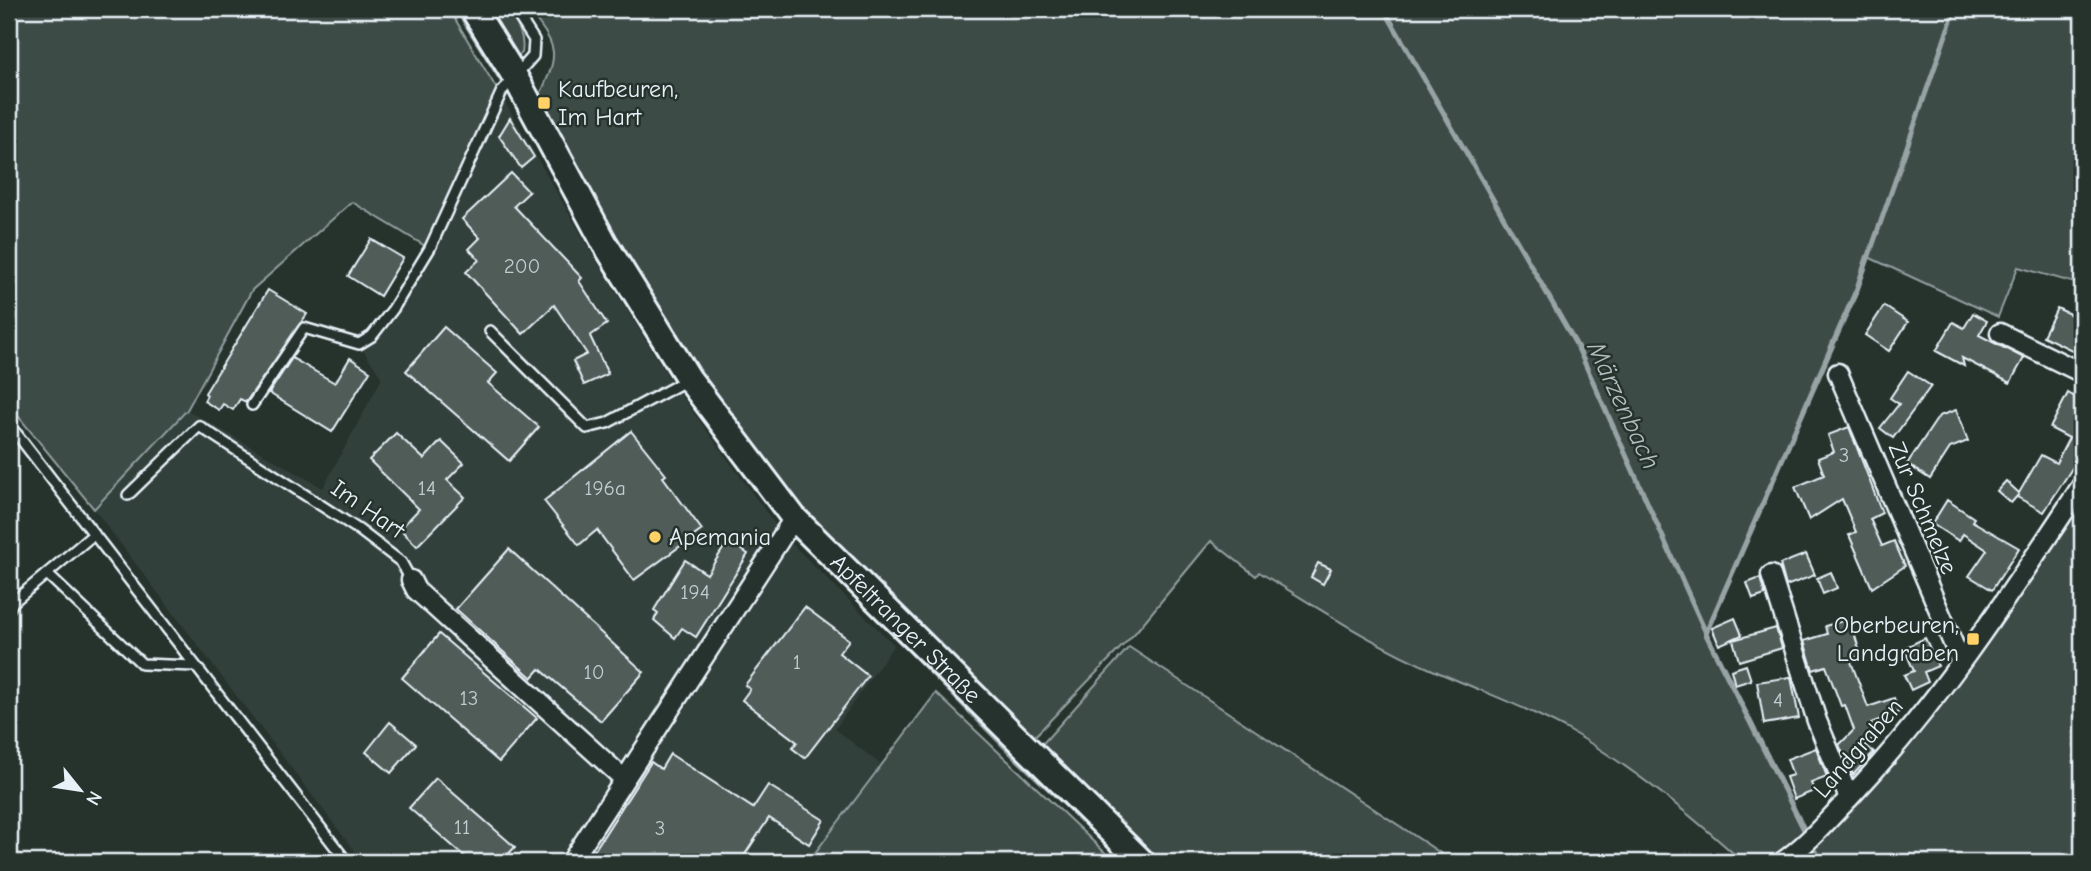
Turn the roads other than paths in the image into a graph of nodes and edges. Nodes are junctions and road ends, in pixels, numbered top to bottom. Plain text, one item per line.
1 (473, 9) edge
2 (514, 9) edge
3 (514, 75) junction
4 (490, 331) dead end
5 (2000, 332) dead end
6 (1839, 373) dead end
7 (2082, 373) edge
8 (689, 379) junction
9 (252, 405) dead end
10 (9, 424) edge
11 (2082, 485) edge
12 (128, 495) dead end
13 (794, 518) junction
14 (94, 534) junction
15 (47, 574) junction
16 (1771, 575) dead end
17 (411, 580) joint
18 (9, 610) edge
19 (1961, 662) junction
20 (195, 666) junction
21 (623, 778) junction
22 (1849, 798) junction
23 (1791, 860) edge
24 (347, 862) edge
25 (571, 862) edge
26 (1142, 862) edge

1 - 3 street, Apfeltranger Straße
2 - 3 lane
3 - 8 street, Apfeltranger Straße
3 - 9 lane
4 - 8 lane
5 - 7 street
6 - 19 street, Zur Schmelze
8 - 13 street, Apfeltranger Straße
10 - 14 lane
11 - 19 street, Landgraben
12 - 17 lane, Im Hart
13 - 21 street
13 - 26 street, Apfeltranger Straße
14 - 15 lane
14 - 20 lane
15 - 18 lane
15 - 20 lane
16 - 22 street
17 - 21 street, Im Hart
19 - 22 street, Landgraben
20 - 24 lane
21 - 25 street
22 - 23 street, Landgraben

